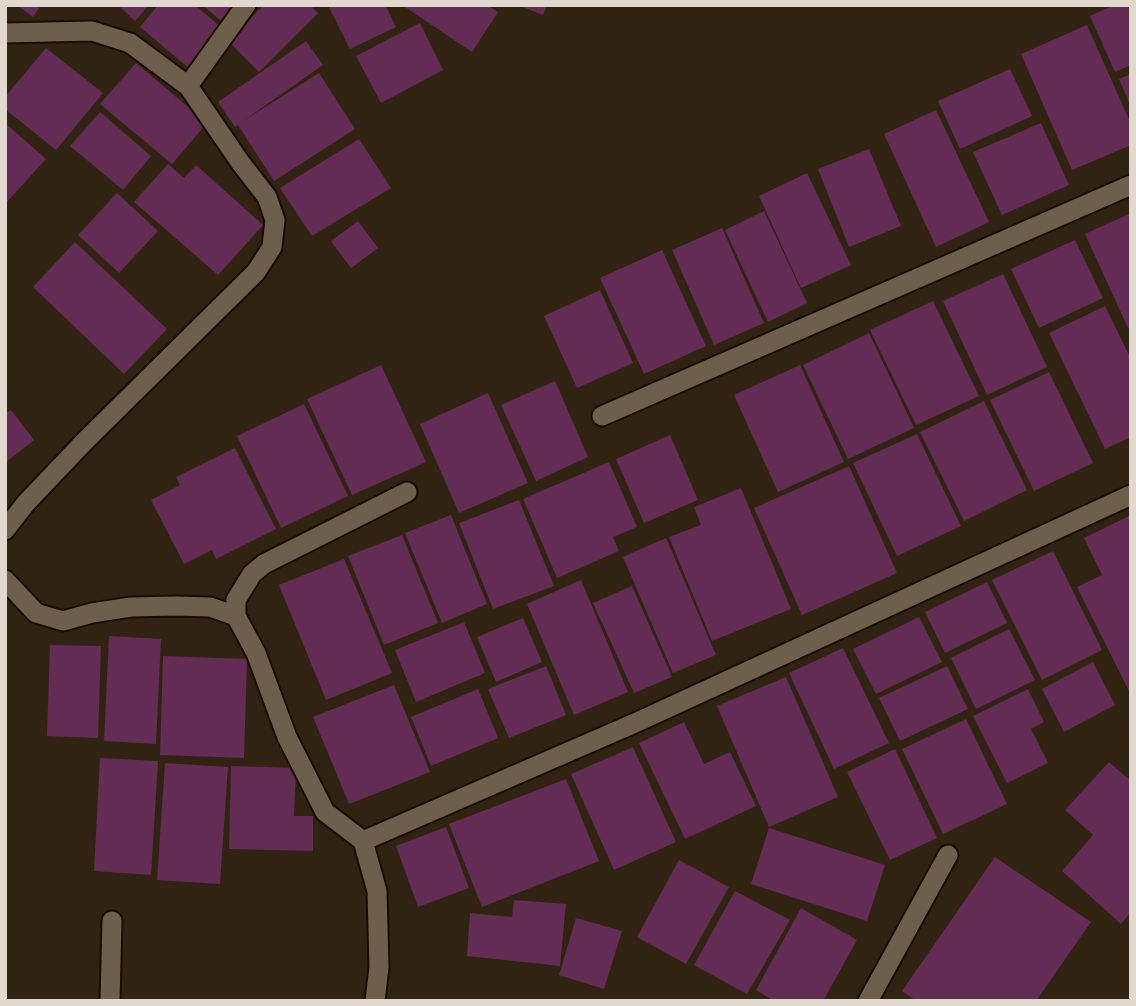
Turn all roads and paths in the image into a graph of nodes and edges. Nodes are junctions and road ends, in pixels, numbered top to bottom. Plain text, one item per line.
1 (246, 5) edge
2 (5, 33) edge
3 (188, 86) junction
4 (1131, 185) edge
5 (602, 416) dead end
6 (407, 492) dead end
7 (1131, 495) edge
8 (5, 530) edge
9 (5, 580) edge
10 (236, 616) junction
11 (363, 841) junction
12 (948, 855) dead end
13 (112, 921) dead end
14 (110, 1001) edge
15 (375, 1001) edge
16 (867, 1001) edge

1 - 3 street
2 - 3 street
3 - 8 street
4 - 5 street
6 - 10 street
7 - 11 street
9 - 10 street
10 - 11 street
11 - 15 street
12 - 16 street
13 - 14 street

